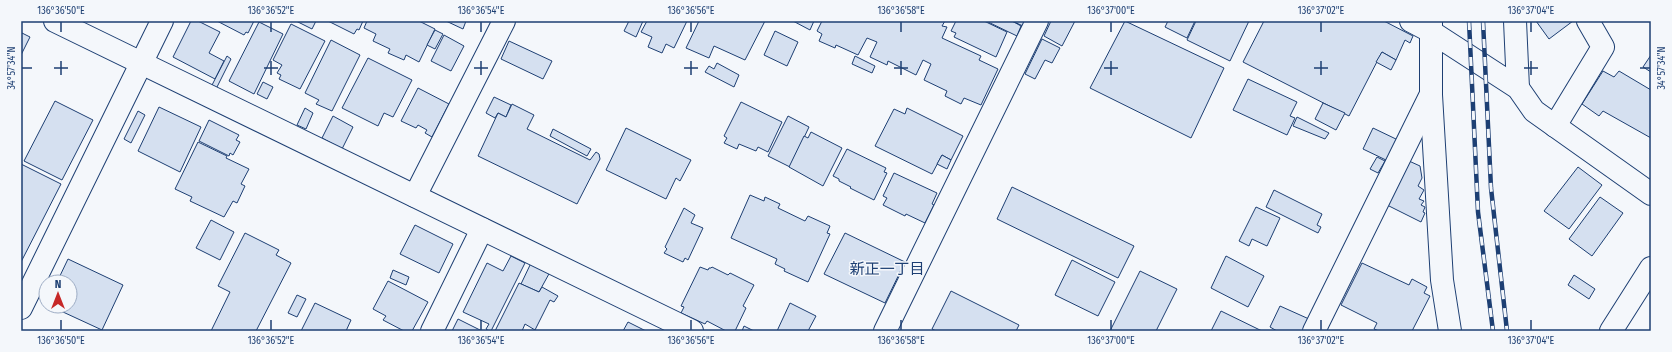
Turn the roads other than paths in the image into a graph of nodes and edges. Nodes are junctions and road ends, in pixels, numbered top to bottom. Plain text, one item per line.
1 (55, 21) edge
2 (162, 21) edge
3 (504, 21) edge
4 (1037, 21) edge
5 (1411, 21) edge
6 (1515, 21) edge
7 (1588, 21) edge
8 (1430, 26) edge
9 (141, 64) junction
10 (1518, 88) junction
11 (1431, 94) junction
12 (1555, 126) junction
13 (1651, 194) edge
14 (415, 196) junction
15 (482, 229) junction
16 (1651, 268) edge
17 (21, 308) edge
18 (432, 331) edge
19 (692, 331) edge
20 (885, 331) edge
21 (1314, 331) edge
22 (1450, 331) edge
23 (1611, 331) edge

1 - 9 street
2 - 9 street
3 - 14 street
4 - 20 street
5 - 8 street
6 - 10 street
7 - 12 street
8 - 10 street
8 - 11 street
9 - 14 street
9 - 17 street
10 - 12 street
11 - 21 street
11 - 22 street
12 - 13 street
14 - 15 street
15 - 18 street
15 - 19 street
16 - 23 street

